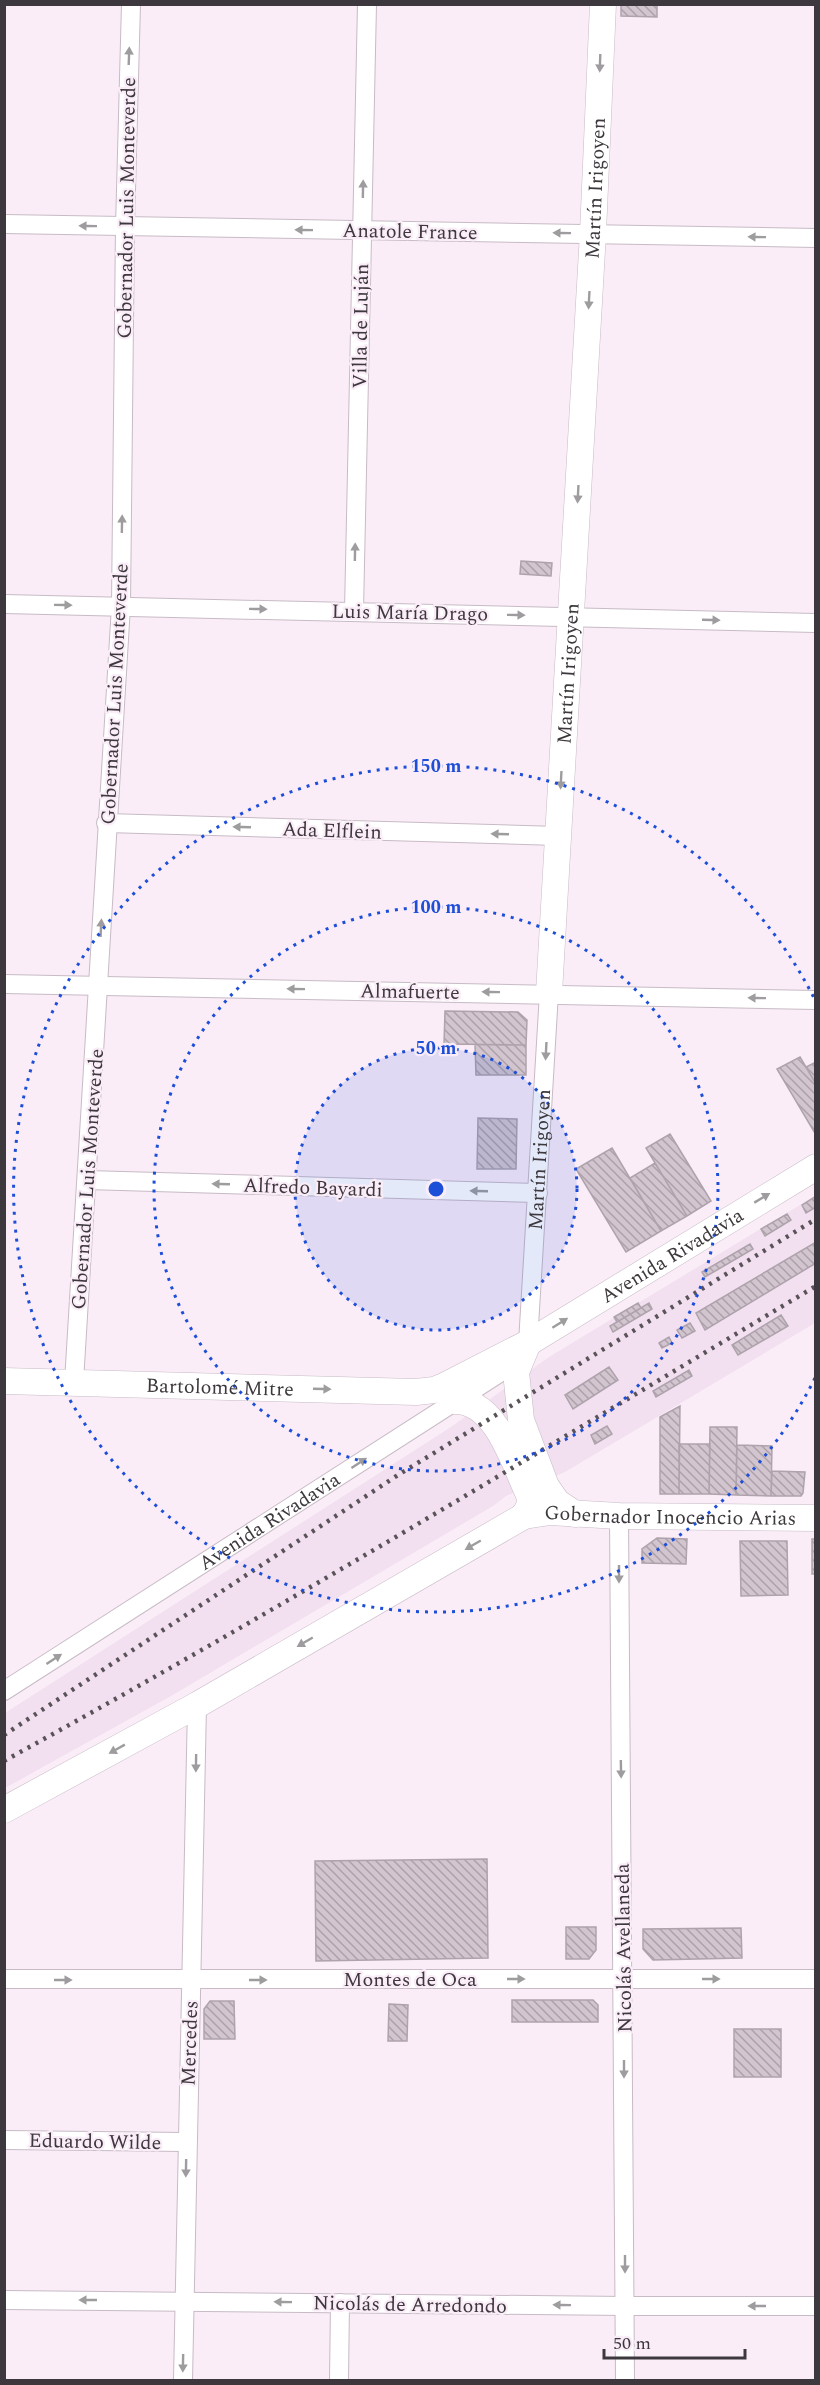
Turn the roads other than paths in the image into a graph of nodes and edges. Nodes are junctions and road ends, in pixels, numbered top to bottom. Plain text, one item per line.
1 (131, 4) edge
2 (367, 4) edge
3 (603, 4) edge
4 (4, 224) edge
5 (125, 227) junction
6 (362, 231) junction
7 (593, 233) junction
8 (816, 238) edge
9 (4, 604) edge
10 (121, 606) junction
11 (354, 611) junction
12 (571, 616) junction
13 (816, 623) edge
14 (106, 823) junction
15 (558, 836) junction
16 (4, 984) edge
17 (98, 986) junction
18 (549, 993) junction
19 (816, 1000) edge
20 (816, 1167) edge
21 (87, 1180) junction
22 (538, 1193) junction
23 (528, 1343) junction
24 (4, 1381) edge
25 (74, 1382) junction
26 (444, 1396) junction
27 (576, 1514) junction
28 (524, 1516) junction
29 (619, 1516) junction
30 (816, 1518) edge
31 (4, 1691) edge
32 (197, 1705) junction
33 (4, 1810) edge
34 (4, 1979) edge
35 (623, 1979) junction
36 (816, 1979) edge
37 (191, 1980) junction
38 (4, 2140) edge
39 (186, 2142) junction
40 (4, 2300) edge
41 (184, 2301) junction
42 (340, 2303) junction
43 (625, 2306) junction
44 (816, 2306) edge
45 (183, 2380) edge
46 (339, 2380) edge
47 (625, 2380) edge

5 -> 1 street, Gobernador Luis Monteverde
6 -> 2 street, Villa de Luján
3 -> 7 street, Martín Irigoyen
5 -> 4 street, Anatole France
6 -> 5 street, Anatole France
10 -> 5 street, Gobernador Luis Monteverde
7 -> 6 street, Anatole France
11 -> 6 street, Villa de Luján
8 -> 7 street, Anatole France
7 -> 12 street, Martín Irigoyen
9 -> 10 street, Luis María Drago
10 -> 11 street, Luis María Drago
10 - 14 street, Gobernador Luis Monteverde
11 -> 12 street, Luis María Drago
12 -> 13 street, Luis María Drago
12 -> 15 street, Martín Irigoyen
15 -> 14 street, Ada Elflein
17 -> 14 street, Gobernador Luis Monteverde
15 - 18 street, Martín Irigoyen
16 - 17 street, Almafuerte
18 -> 17 street, Almafuerte
17 - 21 street, Gobernador Luis Monteverde
19 -> 18 street, Almafuerte
18 -> 22 street, Martín Irigoyen
23 -> 20 street, Avenida Rivadavia
22 -> 21 street, Alfredo Bayardi
21 - 25 street, Gobernador Luis Monteverde
22 - 23 street, Martín Irigoyen
23 - 26 street, Avenida Rivadavia
23 - 27 street
24 - 25 street, Bartolomé Mitre
25 -> 26 street, Bartolomé Mitre
26 - 28 street
31 -> 26 street, Avenida Rivadavia
27 - 28 street, Gobernador Inocencio Arias
27 - 29 street, Gobernador Inocencio Arias
28 -> 32 street
29 - 30 street, Gobernador Inocencio Arias
29 -> 35 street, Nicolás Avellaneda
32 -> 33 street
32 -> 37 street, Mercedes
34 -> 37 street, Montes de Oca
35 -> 36 street, Montes de Oca
37 -> 35 street, Montes de Oca
35 -> 43 street, Nicolás Avellaneda
37 - 39 street, Mercedes
38 - 39 street, Eduardo Wilde
39 -> 41 street, Mercedes
41 -> 40 street, Nicolás de Arredondo
42 -> 41 street, Nicolás de Arredondo
41 -> 45 street, Mercedes
43 -> 42 street, Nicolás de Arredondo
42 - 46 street
44 -> 43 street, Nicolás de Arredondo
43 - 47 street, Nicolás Avellaneda

